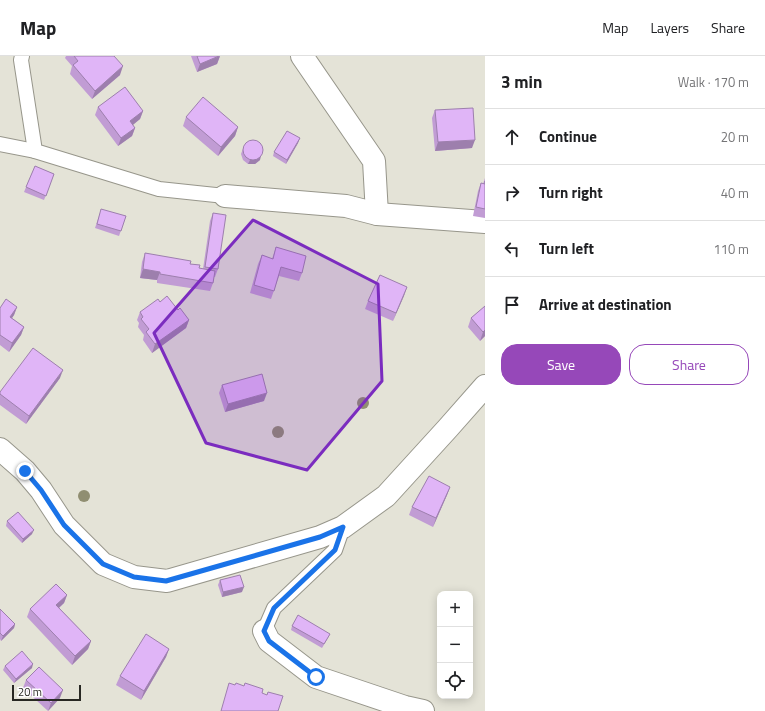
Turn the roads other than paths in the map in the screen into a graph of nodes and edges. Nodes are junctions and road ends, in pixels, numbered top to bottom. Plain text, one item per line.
1 (22, 56) edge
2 (302, 56) edge
3 (0, 144) edge
4 (35, 152) junction
5 (226, 196) joint
6 (377, 214) junction
7 (485, 222) edge
8 (485, 386) edge
9 (0, 449) edge
10 (343, 527) junction
11 (264, 631) joint
12 (423, 711) edge

1 - 4 lane
2 - 6 street
3 - 4 lane
4 - 5 lane
5 - 6 street
6 - 7 street
8 - 10 street
9 - 10 street
10 - 11 lane
11 - 12 street

